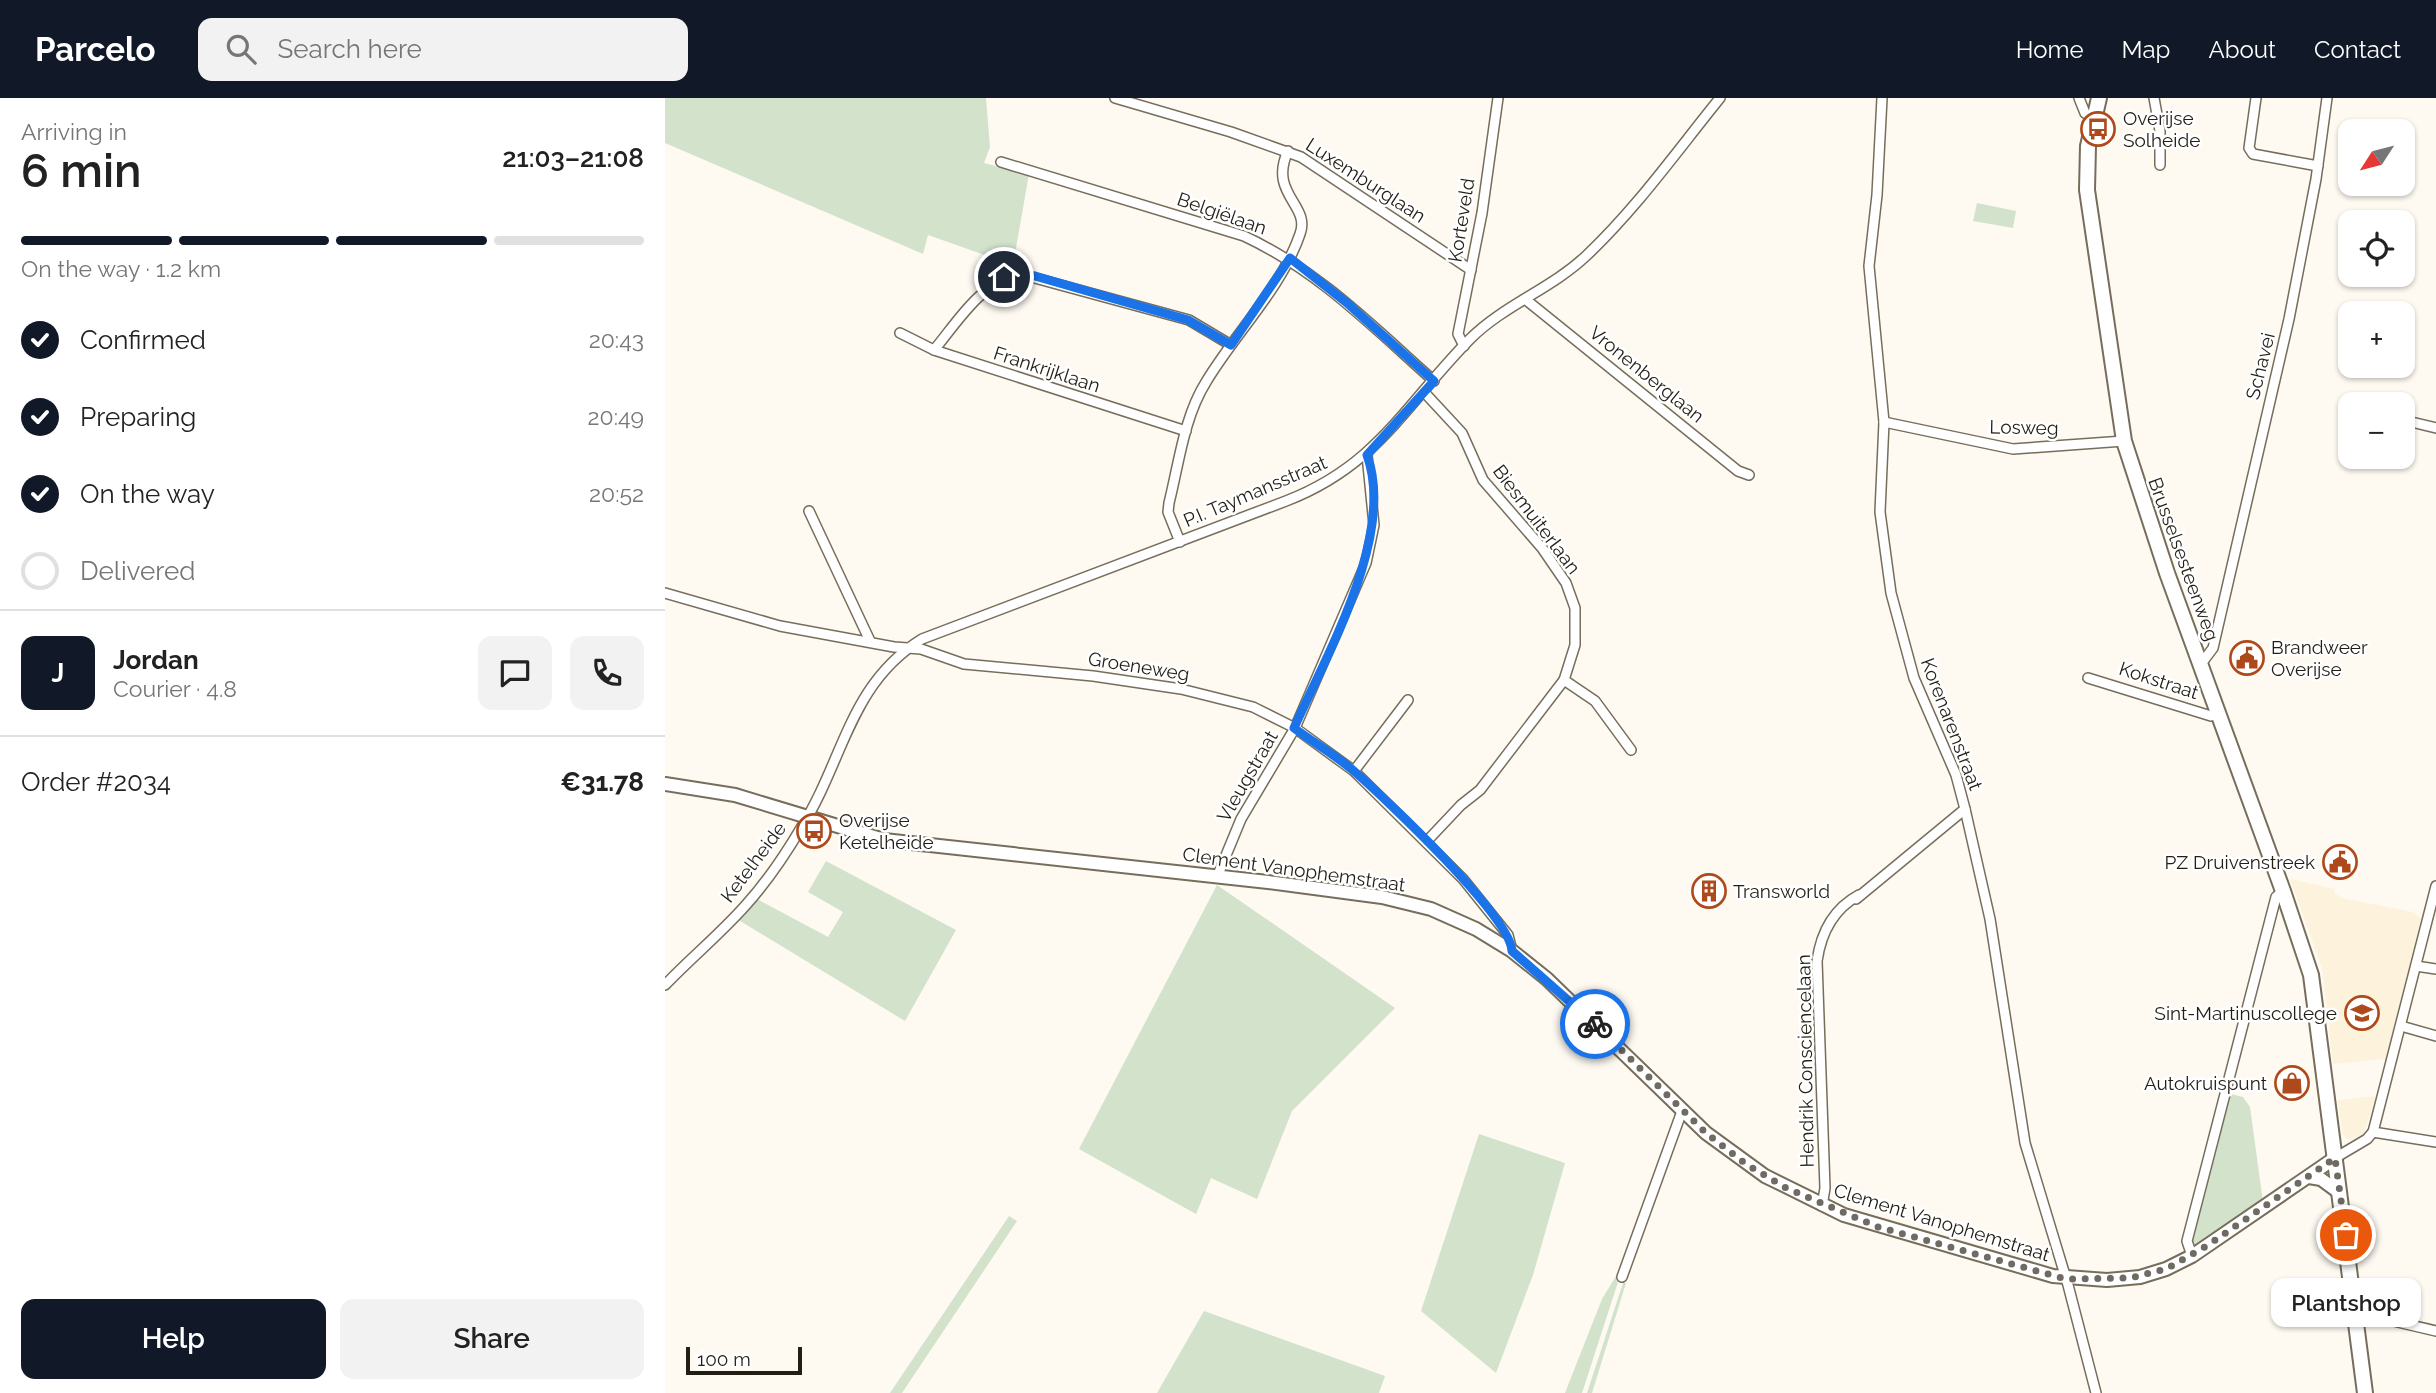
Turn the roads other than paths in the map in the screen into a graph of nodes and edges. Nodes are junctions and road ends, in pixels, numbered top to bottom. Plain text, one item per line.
1 (1115, 98) edge
2 (1162, 98) edge
3 (1498, 98) edge
4 (1720, 98) edge
5 (1882, 98) edge
6 (2079, 98) edge
7 (2099, 98) edge
8 (2154, 98) edge
9 (2256, 98) edge
10 (2327, 98) edge
11 (1158, 110) junction
12 (2093, 119) junction
13 (1288, 150) junction
14 (1001, 162) dead end
15 (2160, 165) dead end
16 (2318, 166) junction
17 (1290, 258) junction
18 (1471, 270) junction
19 (1525, 299) junction
20 (900, 333) dead end
21 (1231, 345) junction
22 (1464, 346) junction
23 (934, 350) junction
24 (1434, 381) junction
25 (1424, 392) junction
26 (1884, 422) junction
27 (2415, 423) edge
28 (2436, 428) edge
29 (1186, 431) junction
30 (2124, 441) junction
31 (1367, 455) junction
32 (1749, 475) dead end
33 (810, 511) dead end
34 (1180, 542) junction
35 (665, 593) edge
36 (2214, 639) junction
37 (870, 642) junction
38 (908, 648) junction
39 (2196, 649) junction
40 (2201, 664) junction
41 (2088, 678) dead end
42 (1564, 680) junction
43 (1408, 700) dead end
44 (2219, 714) junction
45 (1294, 728) junction
46 (1631, 750) dead end
47 (1354, 771) junction
48 (665, 784) edge
49 (1965, 809) junction
50 (807, 818) junction
51 (1427, 841) junction
52 (1217, 877) junction
53 (2436, 886) edge
54 (2283, 891) junction
55 (1512, 951) junction
56 (2416, 966) junction
57 (2436, 970) edge
58 (665, 985) edge
59 (2401, 1026) junction
60 (2436, 1036) edge
61 (1682, 1111) junction
62 (2373, 1132) junction
63 (2436, 1142) edge
64 (2335, 1158) junction
65 (2309, 1177) junction
66 (2340, 1193) junction
67 (1822, 1206) junction
68 (2192, 1256) junction
69 (1622, 1277) dead end
70 (2066, 1279) junction
71 (2355, 1312) junction
72 (2436, 1331) edge
73 (2096, 1393) edge
74 (2365, 1393) edge

1 - 11 street, Luxemburglaan
2 - 11 street
3 - 18 street, Korteveld
4 - 19 street, P.I. Taymansstraat
5 - 26 street, Korenarenstraat
6 - 12 street
7 - 12 main road, Brusselsesteenweg
8 - 15 street
9 - 16 street
10 - 16 street, Schavei
11 - 13 street, Luxemburglaan
12 - 30 main road, Brusselsesteenweg
13 - 17 street
13 - 18 street, Luxemburglaan
14 - 17 street, Belgiëlaan
16 - 36 street, Schavei
17 - 21 street
17 - 24 street, Belgiëlaan
18 - 22 street, Korteveld
19 - 22 street, P.I. Taymansstraat
19 - 32 street, Vronenberglaan
20 - 23 street, Frankrijklaan
21 - 23 street
21 - 29 street
22 - 24 street, P.I. Taymansstraat
23 - 29 street, Frankrijklaan
24 - 25 street, P.I. Taymansstraat
25 - 31 street, P.I. Taymansstraat
25 - 42 street, Biesmuiterlaan
26 - 30 street, Losweg
26 - 49 street, Korenarenstraat
27 - 28 street
29 - 34 street
30 - 39 main road, Brusselsesteenweg
31 - 34 street, P.I. Taymansstraat
31 - 45 street, Vleugstraat
33 - 37 street
34 - 38 street, P.I. Taymansstraat
35 - 37 street, Groeneweg
36 - 39 street
36 - 40 street, Schavei
37 - 38 street, Groeneweg
38 - 45 street, Groeneweg
38 - 50 street, P.I. Taymansstraat
39 - 40 main road, Brusselsesteenweg
40 - 44 main road, Brusselsesteenweg
41 - 44 street, Kokstraat
42 - 46 street
42 - 51 street, Biesmuiterlaan
43 - 47 street
44 - 54 main road, Brusselsesteenweg
45 - 47 street, Groeneweg
45 - 52 street, Vleugstraat
47 - 51 street, Groeneweg
48 - 50 street, Clement Vanophemstraat
49 - 67 street, Hendrik Consciencelaan
49 - 70 street, Korenarenstraat
50 - 52 street, Clement Vanophemstraat
50 - 58 street, Ketelheide
51 - 55 street, Groeneweg
52 - 55 street, Clement Vanophemstraat
53 - 56 street
54 - 64 main road, Brusselsesteenweg
54 - 68 street
55 - 61 street, Clement Vanophemstraat
56 - 57 street
56 - 59 street
59 - 60 street
59 - 62 street
61 - 67 street, Clement Vanophemstraat
61 - 69 street
62 - 63 street
62 - 64 street
64 - 65 street, Clement Vanophemstraat
64 - 66 main road, Brusselsesteenweg
65 - 66 street
65 - 68 street, Clement Vanophemstraat
66 - 71 main road, Brusselsesteenweg
67 - 70 street, Clement Vanophemstraat
68 - 70 street, Clement Vanophemstraat
70 - 73 street, Korenarenstraat
71 - 72 street
71 - 74 main road, Brusselsesteenweg

